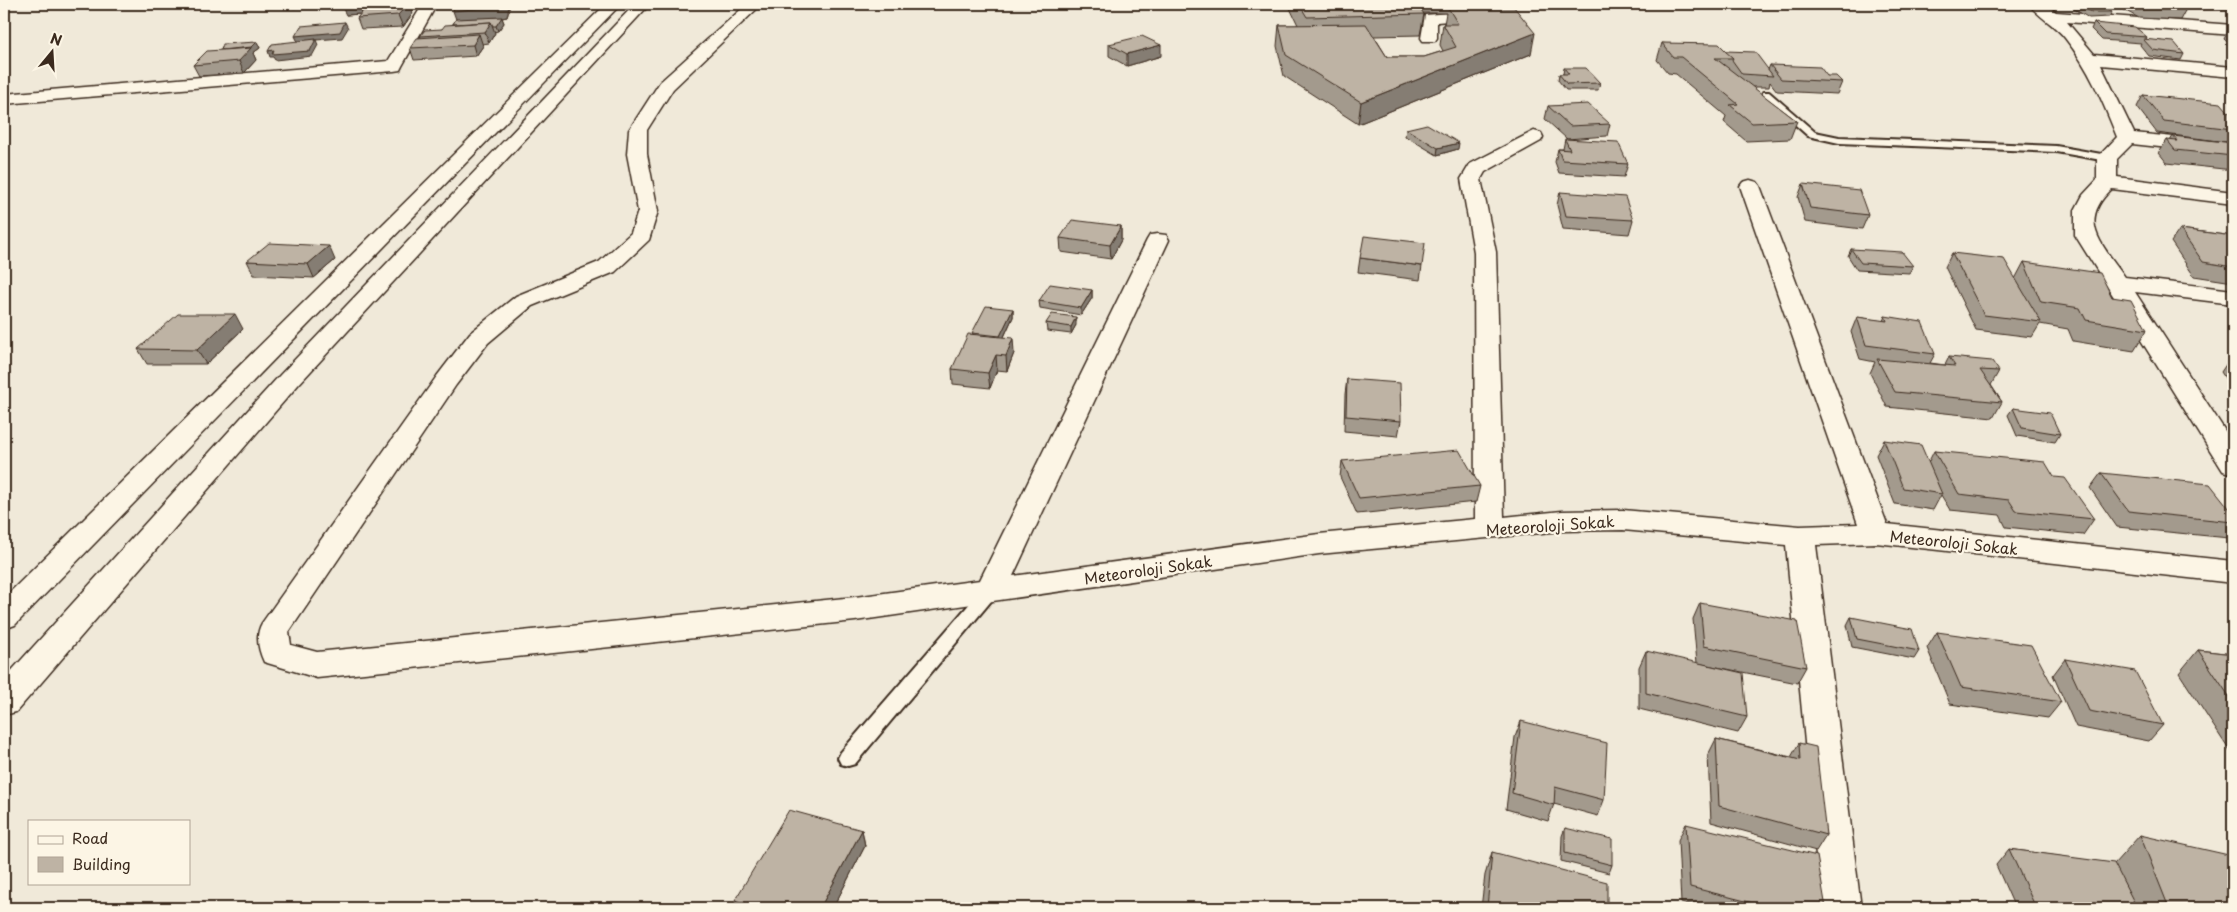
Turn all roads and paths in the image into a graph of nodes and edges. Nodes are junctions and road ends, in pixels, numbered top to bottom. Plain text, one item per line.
1 (430, 4) edge
2 (595, 4) edge
3 (614, 4) edge
4 (643, 4) edge
5 (659, 4) edge
6 (755, 4) edge
7 (1480, 4) edge
8 (2036, 4) edge
9 (2054, 16) junction
10 (2233, 30) edge
11 (1429, 38) dead end
12 (601, 48) junction
13 (563, 53) junction
14 (2092, 59) junction
15 (2233, 72) edge
16 (1766, 94) dead end
17 (4, 99) edge
18 (1534, 137) dead end
19 (2127, 138) junction
20 (2233, 149) edge
21 (2107, 158) junction
22 (2108, 182) junction
23 (1750, 186) dead end
24 (2233, 198) edge
25 (1158, 240) dead end
26 (2117, 283) junction
27 (2233, 297) edge
28 (2233, 465) edge
29 (1490, 529) junction
30 (1876, 533) junction
31 (1800, 536) junction
32 (2233, 572) edge
33 (991, 590) junction
34 (4, 617) edge
35 (4, 702) edge
36 (848, 758) dead end
37 (1841, 908) edge

1 - 17 main road
2 - 13 main road
3 - 13 main road
4 - 12 main road
5 - 12 main road
6 - 33 main road, Meteoroloji Sokak
7 - 11 main road
8 - 9 main road
9 - 10 main road
9 - 14 main road
12 - 35 main road
13 - 34 main road
14 - 15 main road
14 - 19 main road
16 - 21 lane
18 - 29 main road
19 - 20 main road
19 - 21 main road
21 - 22 main road
22 - 24 main road
22 - 26 main road
23 - 30 main road
25 - 33 main road
26 - 27 main road
26 - 28 main road
29 - 31 main road, Meteoroloji Sokak
29 - 33 main road, Meteoroloji Sokak
30 - 31 main road, Meteoroloji Sokak
30 - 32 main road, Meteoroloji Sokak
31 - 37 main road
33 - 36 lane

